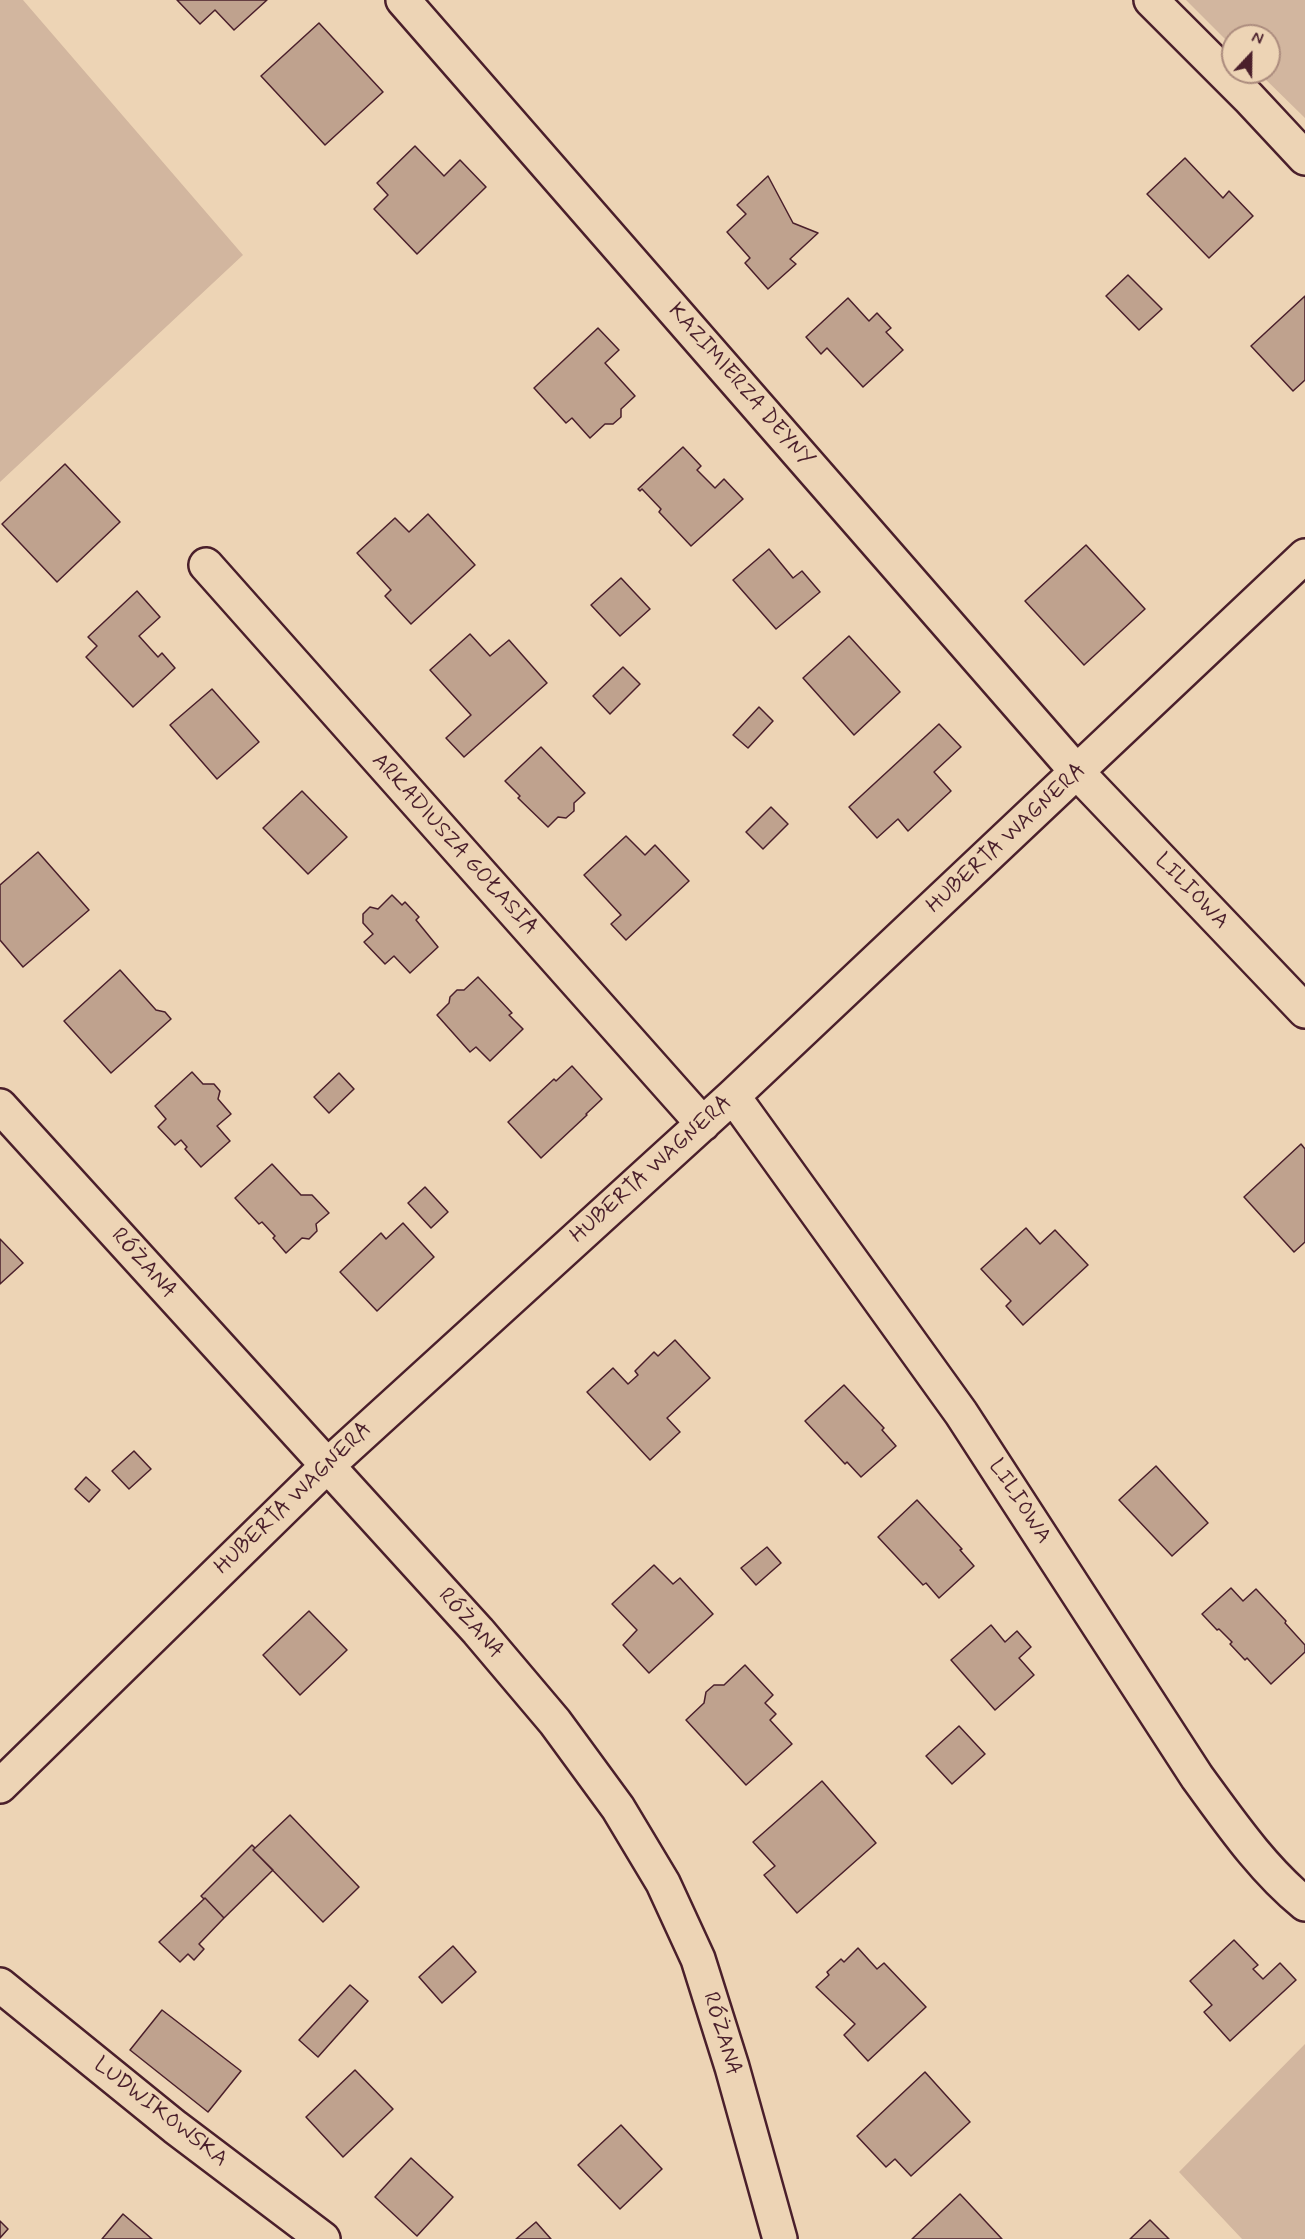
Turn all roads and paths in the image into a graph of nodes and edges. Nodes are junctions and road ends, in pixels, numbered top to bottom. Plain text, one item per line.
1 (403, 0) edge
2 (1151, 0) edge
3 (1305, 158) edge
4 (1305, 556) edge
5 (206, 565) dead end
6 (1077, 772) junction
7 (1305, 1011) edge
8 (733, 1096) junction
9 (0, 1106) edge
10 (703, 1124) junction
11 (327, 1466) junction
12 (0, 1786) edge
13 (1305, 1904) edge
14 (0, 1985) edge
15 (323, 2239) edge
16 (780, 2239) edge

1 - 6 street, KAZIMIERZA DEYNY
2 - 3 street
4 - 6 street, HUBERTA WAGNERA
5 - 10 street, ARKADIUSZA GOŁASIA
6 - 7 street, LILIOWA
6 - 8 street, HUBERTA WAGNERA
8 - 10 street, HUBERTA WAGNERA
8 - 13 street, LILIOWA
9 - 11 street, RÓŻANA
10 - 11 street, HUBERTA WAGNERA
11 - 12 street, HUBERTA WAGNERA
11 - 16 street, RÓŻANA
14 - 15 street, LUDWIKOWSKA

